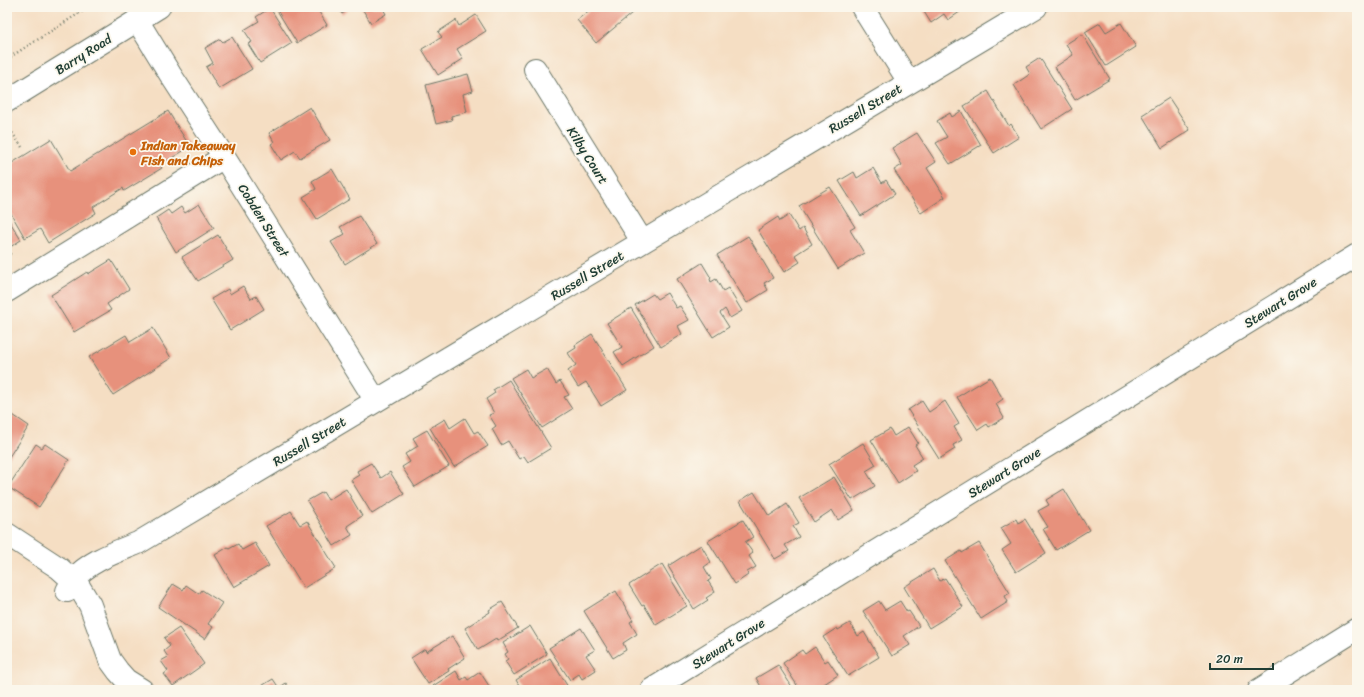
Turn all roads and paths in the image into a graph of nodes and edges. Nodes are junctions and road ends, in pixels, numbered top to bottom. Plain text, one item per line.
1 (89, 7) edge
2 (159, 7) edge
3 (862, 7) edge
4 (1036, 7) edge
5 (137, 20) junction
6 (7, 59) edge
7 (535, 68) dead end
8 (909, 82) junction
9 (7, 101) edge
10 (7, 127) edge
11 (22, 147) dead end
12 (224, 157) junction
13 (642, 241) junction
14 (1357, 255) edge
15 (7, 291) edge
16 (376, 401) junction
17 (7, 534) edge
18 (7, 546) edge
19 (73, 585) junction
20 (1357, 629) edge
21 (121, 690) edge
22 (142, 690) edge
23 (651, 690) edge
24 (1258, 690) edge

1 - 6 path
2 - 5 street, Barry Road
3 - 8 street
4 - 8 street, Russell Street
5 - 9 street, Barry Road
5 - 12 street, Cobden Street
7 - 13 street, Kilby Court
8 - 13 street, Russell Street
10 - 11 path
12 - 15 street
12 - 16 street, Cobden Street
13 - 16 street, Russell Street
14 - 23 street, Stewart Grove
16 - 19 street, Russell Street
17 - 19 street
18 - 19 street
19 - 21 street
19 - 22 street
20 - 24 street

